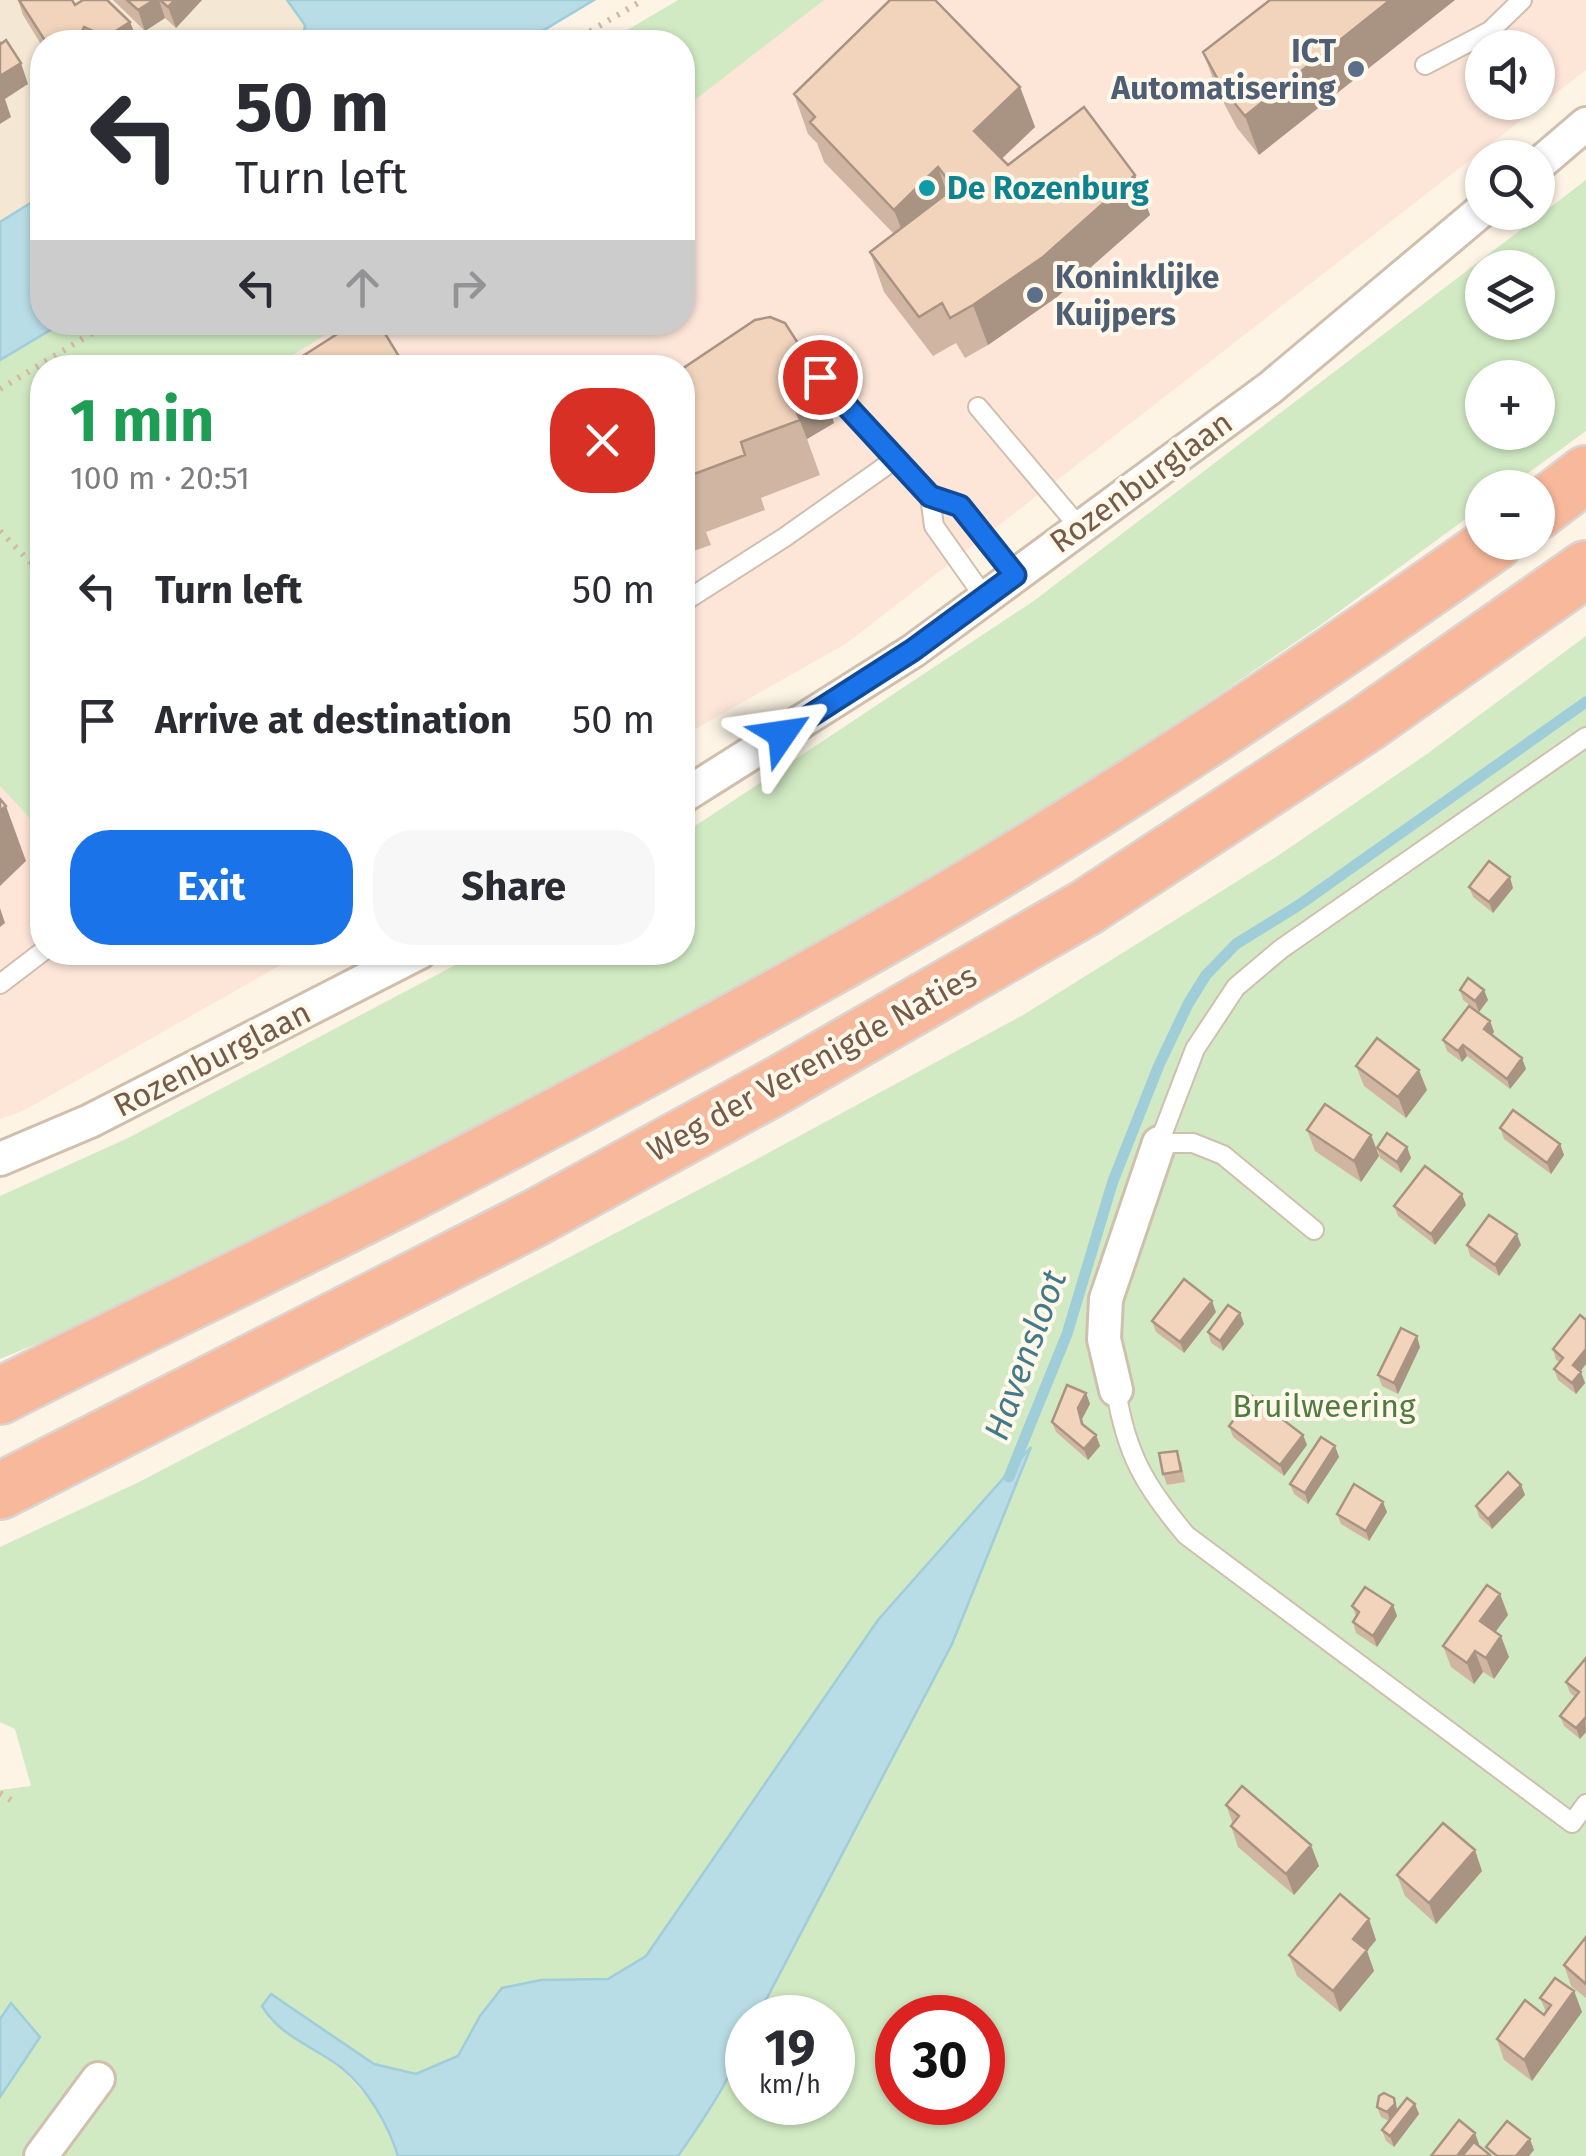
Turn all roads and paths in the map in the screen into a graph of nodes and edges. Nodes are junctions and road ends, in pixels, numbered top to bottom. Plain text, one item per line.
1 (642, 0) edge
2 (1522, 0) edge
3 (592, 30) edge
4 (1425, 65) dead end
5 (1586, 124) edge
6 (1555, 150) edge
7 (1465, 224) edge
8 (89, 335) edge
9 (781, 342) edge
10 (56, 355) edge
11 (30, 371) edge
12 (0, 389) edge
13 (978, 407) dead end
14 (897, 458) junction
15 (1586, 474) edge
16 (930, 496) junction
17 (1555, 498) edge
18 (1080, 528) junction
19 (0, 531) edge
20 (1469, 560) edge
21 (30, 562) edge
22 (1586, 570) edge
23 (1015, 575) junction
24 (695, 595) edge
25 (985, 598) junction
26 (1586, 738) edge
27 (695, 788) edge
28 (30, 961) edge
29 (395, 965) edge
30 (0, 984) edge
31 (1159, 1143) junction
32 (0, 1159) edge
33 (1314, 1230) dead end
34 (1116, 1390) joint
35 (0, 1396) edge
36 (0, 1491) edge
37 (0, 1792) edge
38 (16, 1804) dead end
39 (1586, 1804) edge
40 (98, 2079) dead end
41 (41, 2156) edge

1 - 3 path
2 - 4 lane
5 - 6 street
7 - 18 street, Rozenburglaan
8 - 10 path
9 - 14 lane
11 - 12 path
13 - 18 lane
14 - 16 lane
14 - 24 lane
15 - 17 highway
16 - 23 lane
16 - 25 lane
18 - 23 street, Rozenburglaan
19 - 21 path
20 - 35 highway
22 - 36 highway, Weg der Verenigde Naties
23 - 25 street, Rozenburglaan
25 - 27 street, Rozenburglaan
26 - 31 lane
28 - 30 lane
29 - 32 street, Rozenburglaan
31 - 33 lane
31 - 34 street
34 - 39 lane
37 - 38 path
40 - 41 street

